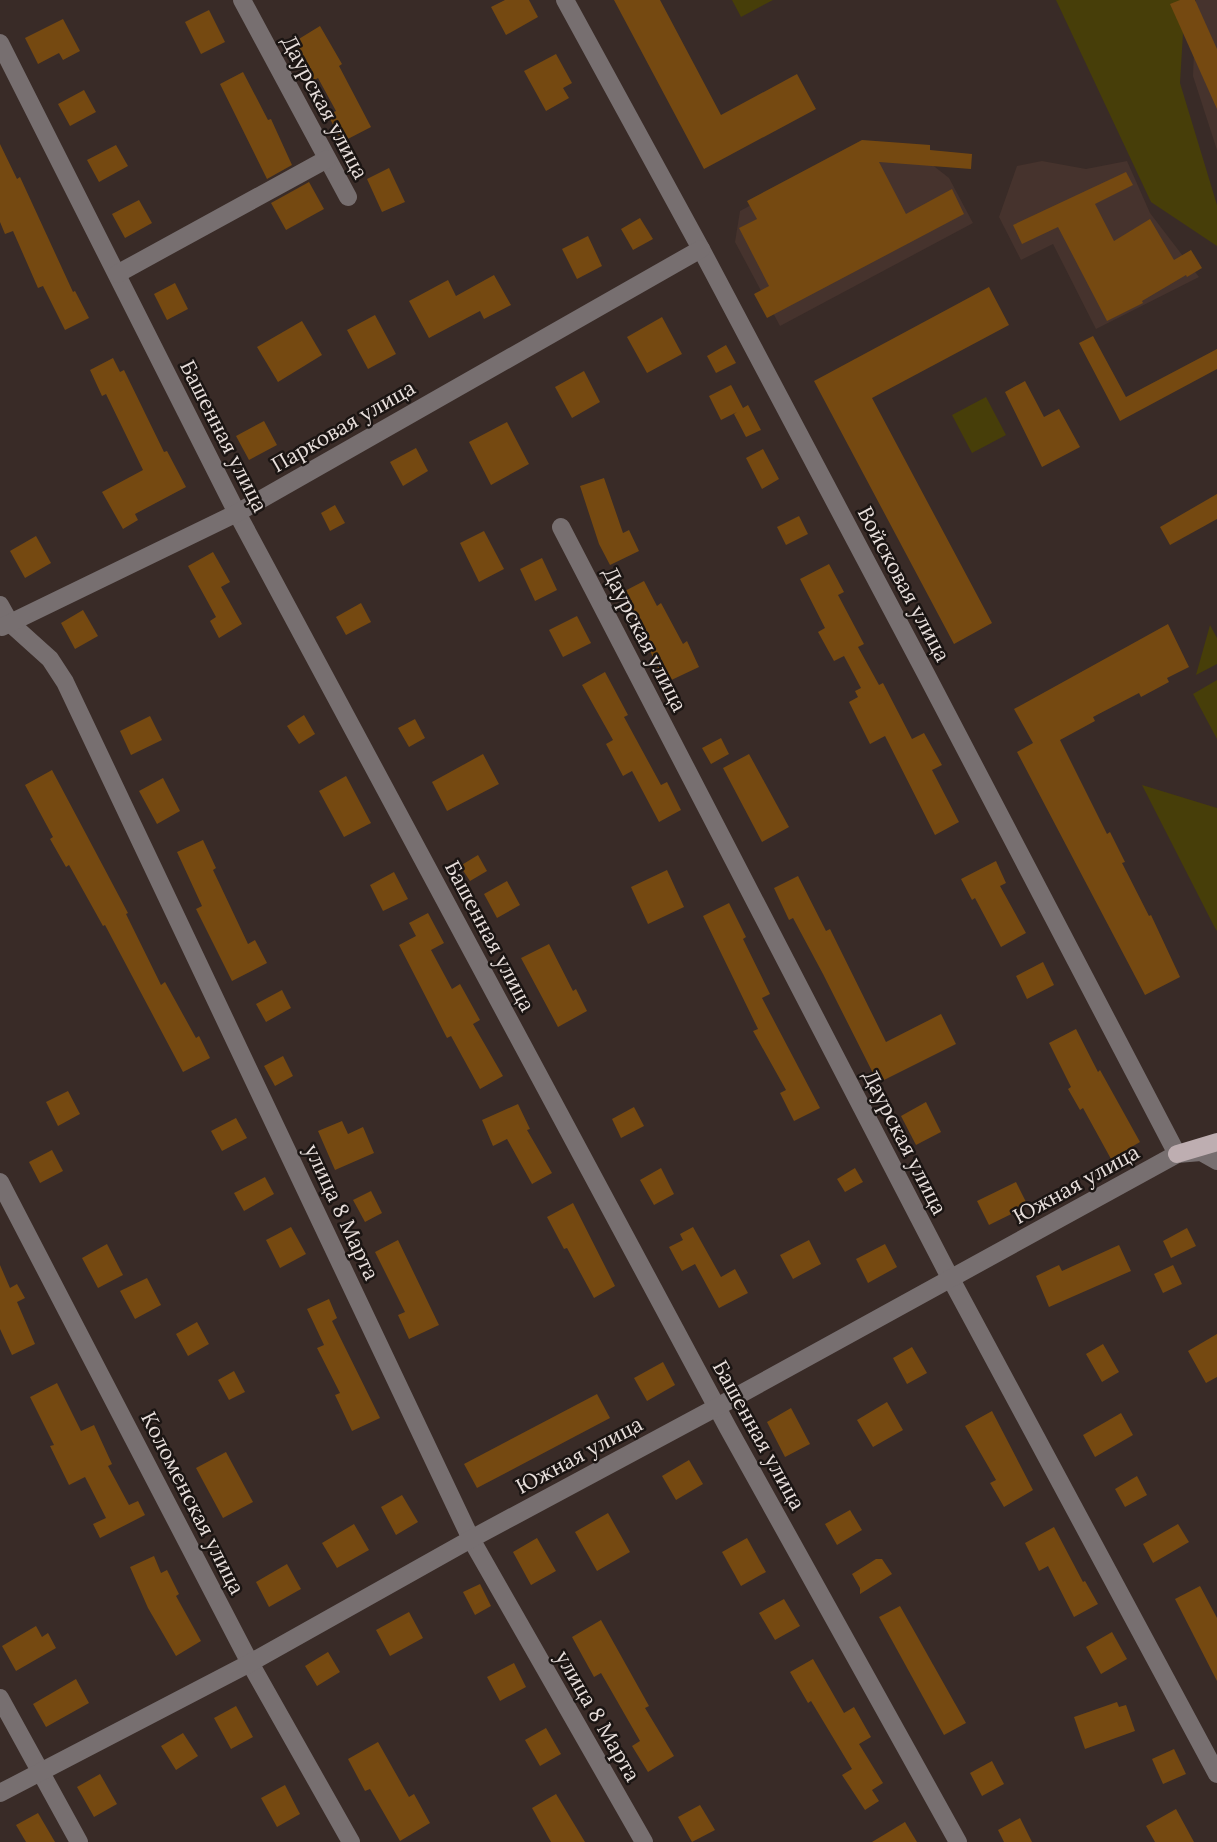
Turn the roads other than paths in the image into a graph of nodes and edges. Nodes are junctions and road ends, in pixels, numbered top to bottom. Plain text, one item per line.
1 (242, 0) edge
2 (565, 0) edge
3 (0, 43) edge
4 (327, 159) junction
5 (348, 197) dead end
6 (701, 249) junction
7 (117, 274) junction
8 (237, 513) junction
9 (561, 527) dead end
10 (0, 605) edge
11 (5, 626) edge
12 (1217, 1142) edge
13 (1177, 1154) junction
14 (1217, 1161) edge
15 (0, 1182) edge
16 (950, 1279) junction
17 (717, 1407) junction
18 (471, 1539) junction
19 (250, 1663) junction
20 (0, 1698) edge
21 (41, 1773) junction
22 (1217, 1774) edge
23 (0, 1793) edge
24 (79, 1842) edge
25 (351, 1842) edge
26 (644, 1842) edge
27 (958, 1842) edge

1 - 4 street, Даурская улица
2 - 6 street, Войсковая улица
3 - 7 street, Башенная улица
4 - 5 street, Даурская улица
4 - 7 street
6 - 8 street, Парковая улица
6 - 13 street, Войсковая улица
7 - 8 street, Башенная улица
8 - 11 street, Парковая улица
8 - 17 street, Башенная улица
9 - 16 street, Даурская улица
10 - 11 street, улица 8 Марта
11 - 18 street, улица 8 Марта
12 - 13 main road
13 - 14 street
13 - 16 street, Южная улица
15 - 19 street, Коломенская улица
16 - 17 street, Южная улица
16 - 22 street, Даурская улица
17 - 18 street, Южная улица
17 - 27 street, Башенная улица
18 - 19 street, Южная улица
18 - 26 street, улица 8 Марта
19 - 21 street, Южная улица
19 - 25 street, Коломенская улица
20 - 21 street
21 - 23 street, Южная улица
21 - 24 street

